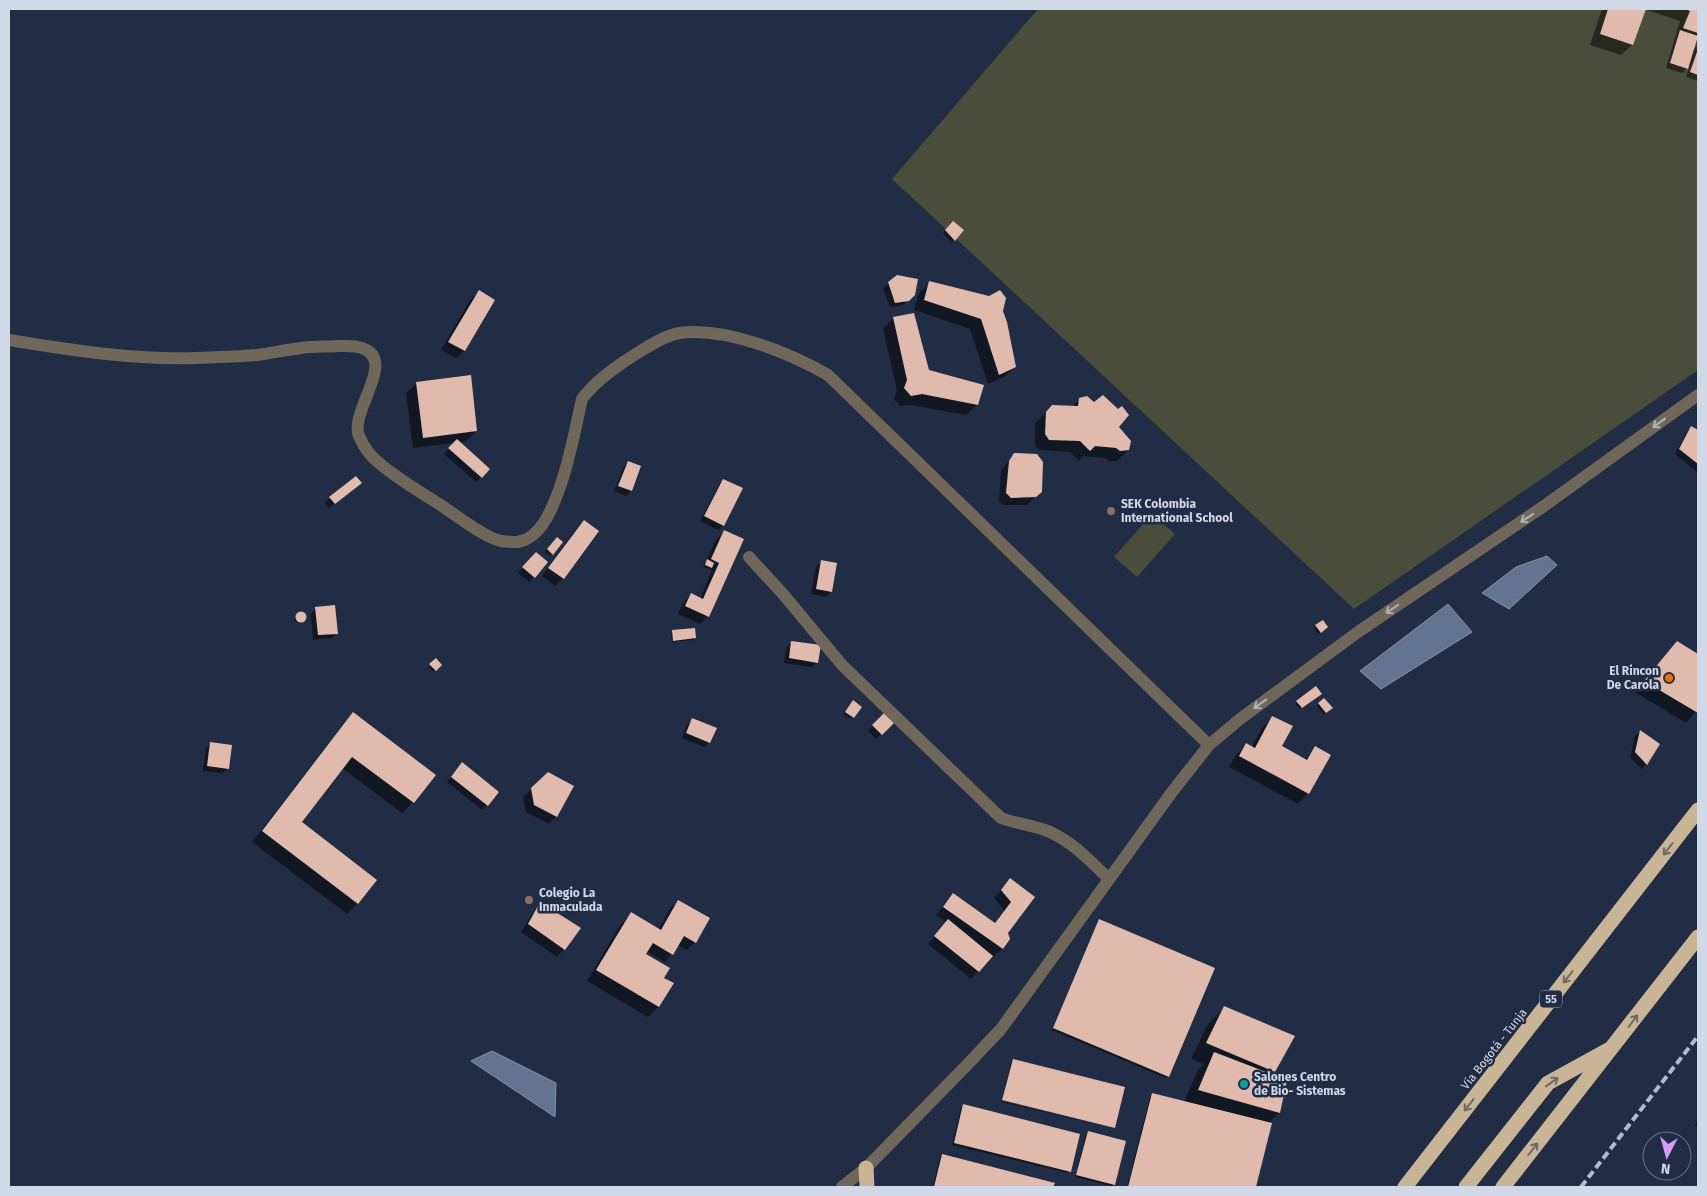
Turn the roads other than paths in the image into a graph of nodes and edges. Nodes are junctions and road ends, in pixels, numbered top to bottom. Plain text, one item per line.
1 (9, 340) edge
2 (1698, 394) edge
3 (749, 557) dead end
4 (1209, 745) junction
5 (1698, 810) edge
6 (1108, 878) junction
7 (1698, 937) edge
8 (1614, 1046) junction
9 (866, 1168) junction
10 (842, 1187) edge
11 (867, 1187) edge
12 (1405, 1187) edge
13 (1466, 1187) edge
14 (1503, 1187) edge

1 - 4 street
2 -> 4 street
3 - 6 street
4 - 6 street
5 -> 12 highway, Vía Bogotá - Tunja / 55
6 - 9 street
8 -> 7 highway
13 -> 8 highway
14 -> 8 highway
9 - 10 street
9 - 11 highway

